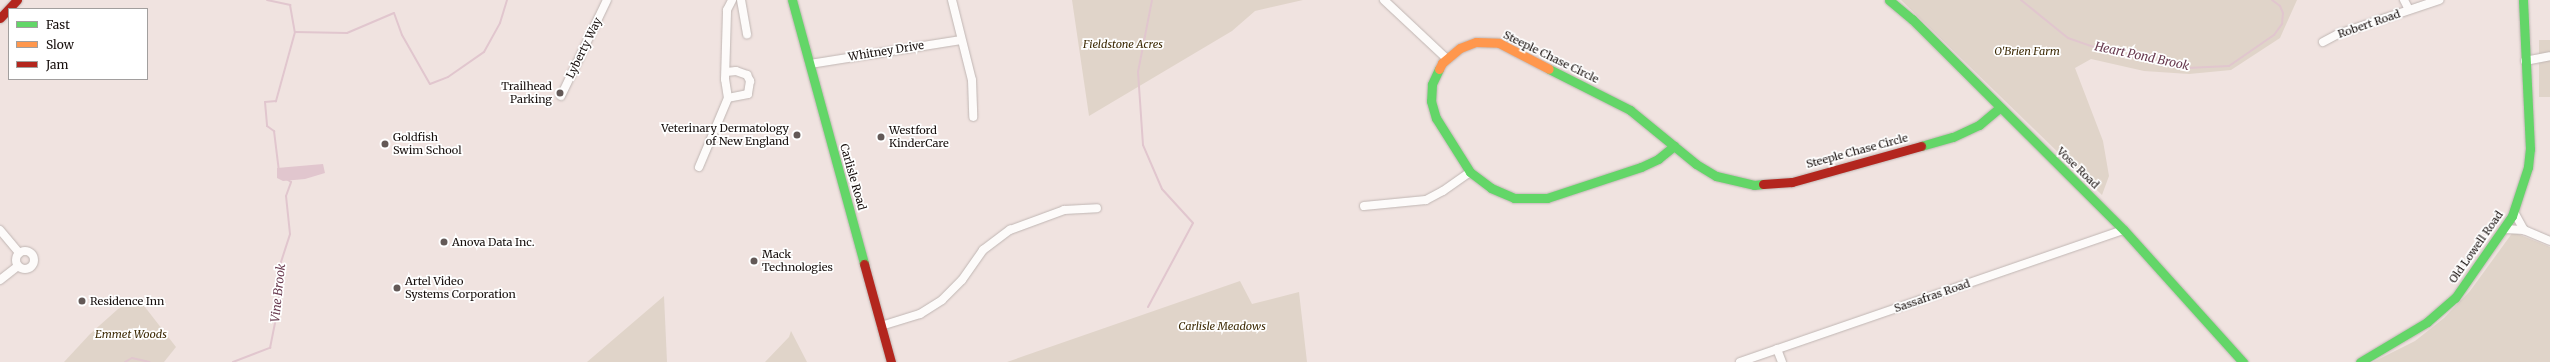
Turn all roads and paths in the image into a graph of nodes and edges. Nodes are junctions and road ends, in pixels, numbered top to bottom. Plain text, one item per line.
1 (17, 0) edge
2 (607, 0) edge
3 (732, 0) edge
4 (741, 0) edge
5 (792, 0) edge
6 (952, 0) edge
7 (1384, 0) edge
8 (1889, 0) edge
9 (2404, 0) edge
10 (2438, 0) edge
11 (2524, 0) edge
12 (9, 8) edge
13 (8, 10) edge
14 (2409, 10) junction
15 (0, 18) edge
16 (747, 34) dead end
17 (961, 40) junction
18 (2323, 42) dead end
19 (2550, 56) edge
20 (1446, 58) junction
21 (2525, 60) junction
22 (810, 64) junction
23 (726, 72) junction
24 (561, 96) dead end
25 (728, 98) junction
26 (1999, 108) junction
27 (973, 117) dead end
28 (1674, 146) junction
29 (699, 167) dead end
30 (1470, 172) junction
31 (1364, 206) dead end
32 (1097, 208) dead end
33 (2514, 212) junction
34 (2504, 229) junction
35 (0, 230) edge
36 (2124, 230) junction
37 (2524, 230) junction
38 (2550, 242) edge
39 (18, 253) junction
40 (18, 266) junction
41 (0, 280) edge
42 (881, 326) junction
43 (1777, 349) junction
44 (891, 362) edge
45 (1740, 362) edge
46 (1782, 362) edge
47 (2243, 362) edge
48 (2360, 362) edge

1 - 12 street
2 - 24 street, Lyberty Way
3 - 23 street
4 - 16 street
5 - 22 street, Carlisle Road
6 - 17 street
7 - 20 street
8 - 26 street, Vose Road
9 - 14 street
10 - 14 street, Robert Road
11 - 21 street, Old Lowell Road
13 - 15 street
14 - 18 street, Robert Road
17 - 22 street, Whitney Drive
17 - 27 street
19 - 21 street
20 - 28 street, Steeple Chase Circle
20 - 30 street, Steeple Chase Circle
21 - 33 street, Old Lowell Road
22 - 42 street, Carlisle Road
23 - 25 street
23 - 25 street
25 - 29 street
26 - 28 street, Steeple Chase Circle
26 - 36 street, Vose Road
28 - 30 street, Steeple Chase Circle
30 - 31 street
32 - 42 street
33 - 34 street, Old Lowell Road
33 - 37 street
34 - 37 street
34 - 48 street, Old Lowell Road
35 - 39 street
36 - 43 street, Sassafras Road
36 - 47 street, Vose Road
37 - 38 street
39 - 40 street
39 - 40 street
40 - 41 street
42 - 44 street, Carlisle Road
43 - 45 street, Sassafras Road
43 - 46 street

